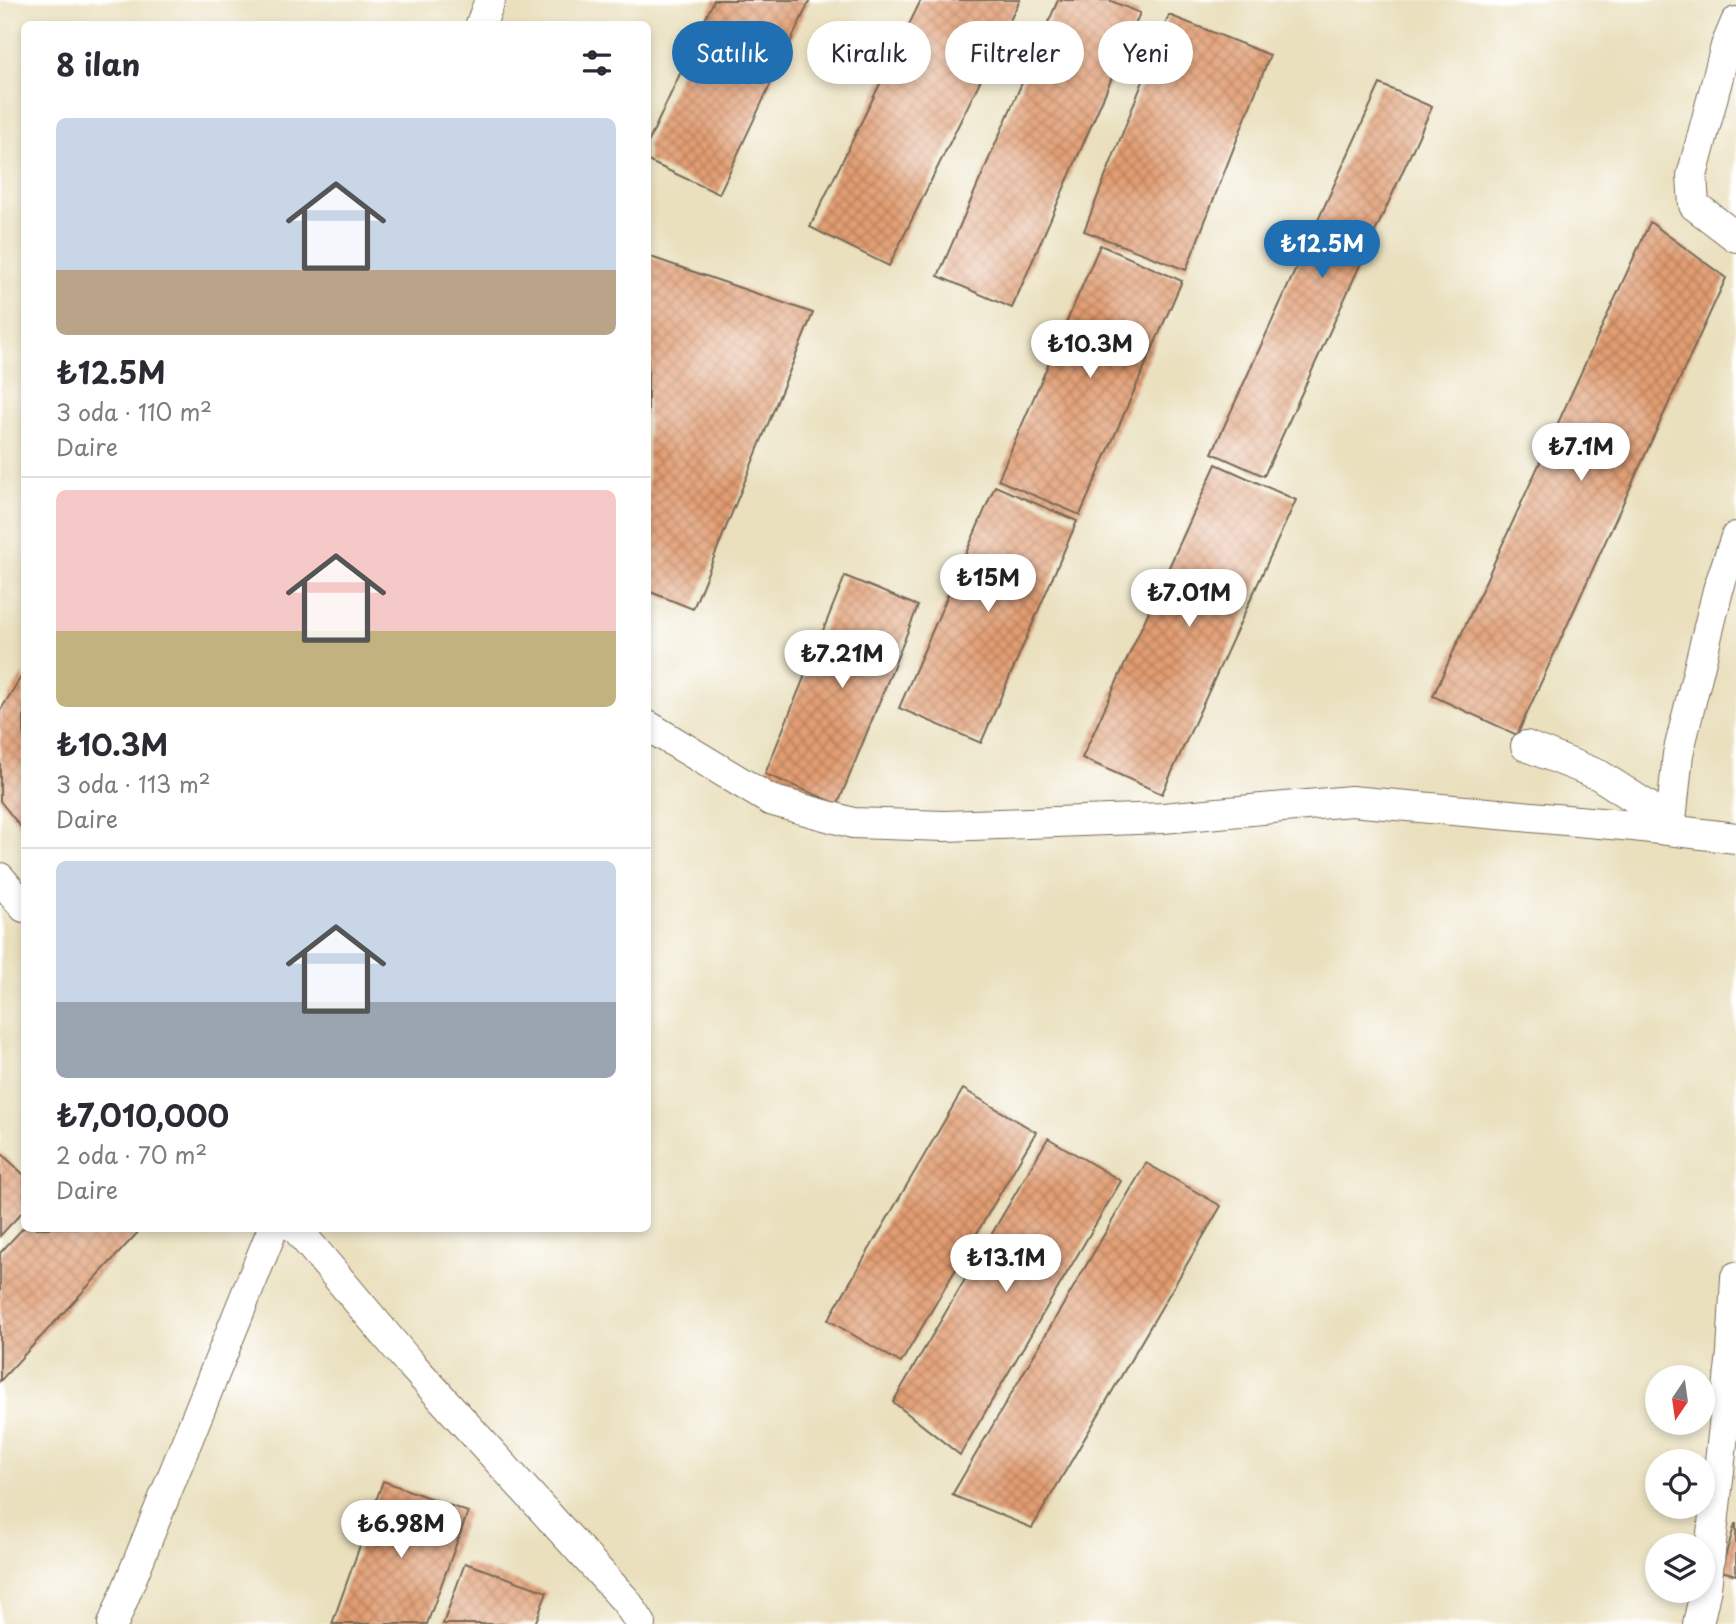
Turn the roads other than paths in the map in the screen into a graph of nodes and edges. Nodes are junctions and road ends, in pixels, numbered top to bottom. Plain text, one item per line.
1 (490, 0) edge
2 (482, 21) edge
3 (1736, 22) edge
4 (1736, 237) edge
5 (1736, 537) edge
6 (651, 728) edge
7 (1526, 746) dead end
8 (1670, 830) junction
9 (1736, 838) edge
10 (0, 878) edge
11 (21, 903) edge
12 (271, 1232) edge
13 (299, 1232) edge
14 (1736, 1277) edge
15 (113, 1624) edge
16 (641, 1624) edge
17 (1698, 1624) edge

1 - 2 street
3 - 4 street
5 - 8 street
6 - 8 street
7 - 8 street
8 - 9 street
10 - 11 street
12 - 15 street
13 - 16 street
14 - 17 street

